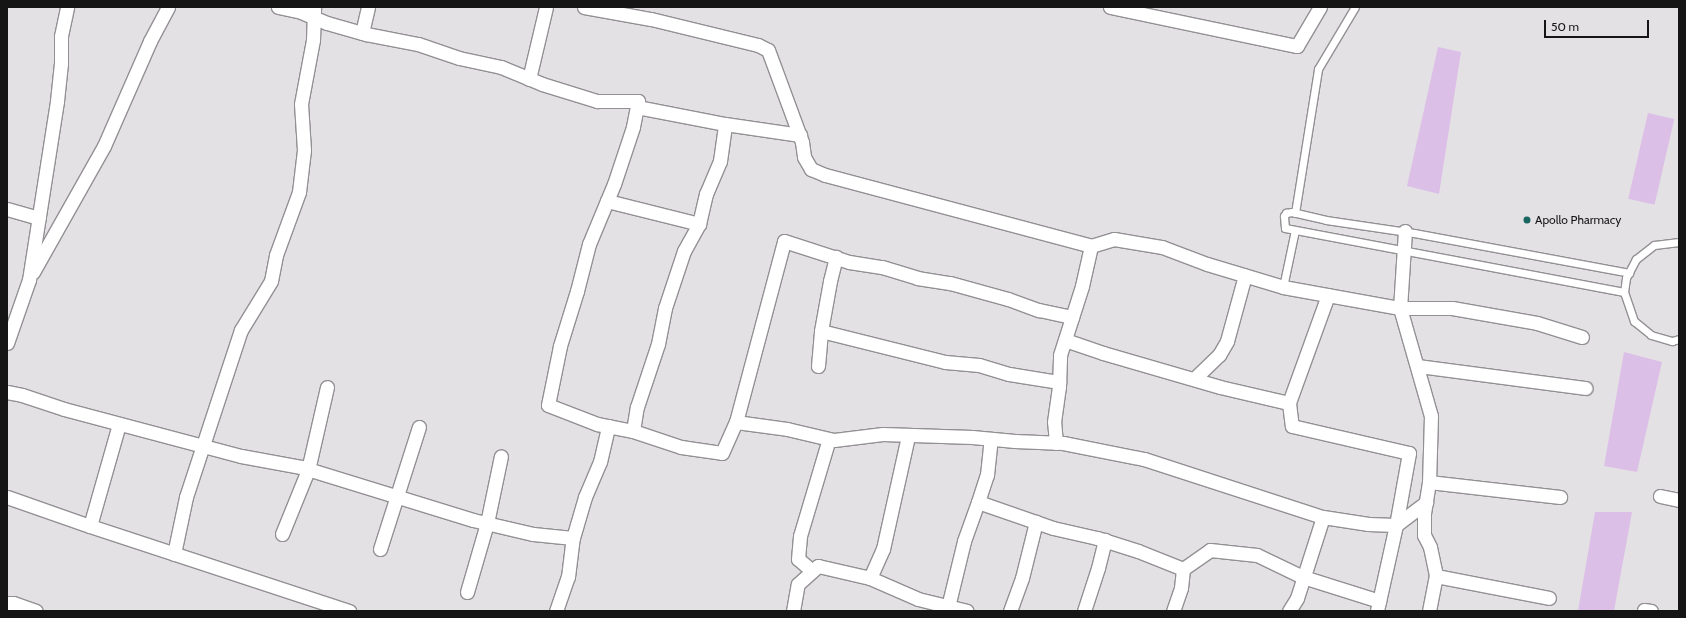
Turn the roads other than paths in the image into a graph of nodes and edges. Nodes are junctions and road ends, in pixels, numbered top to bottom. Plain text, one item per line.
1 (67, 7) edge
2 (168, 7) edge
3 (278, 7) edge
4 (368, 7) edge
5 (546, 7) edge
6 (584, 7) edge
7 (1110, 7) edge
8 (1320, 7) edge
9 (1355, 7) edge
10 (314, 12) edge
11 (362, 33) junction
12 (529, 79) junction
13 (637, 107) junction
14 (725, 124) junction
15 (800, 134) junction
16 (607, 201) junction
17 (7, 209) edge
18 (1295, 213) junction
19 (39, 218) junction
20 (698, 224) junction
21 (1294, 230) junction
22 (1405, 232) junction
23 (1679, 242) edge
24 (1090, 246) junction
25 (1402, 251) junction
26 (836, 257) junction
27 (1629, 273) junction
28 (1245, 275) junction
29 (29, 280) junction
30 (1283, 287) junction
31 (1624, 292) junction
32 (1328, 295) junction
33 (1400, 308) junction
34 (1072, 317) junction
35 (821, 331) junction
36 (1582, 337) dead end
37 (1679, 339) edge
38 (1065, 340) junction
39 (7, 343) edge
40 (818, 366) dead end
41 (1418, 366) junction
42 (1194, 379) junction
43 (1059, 382) junction
44 (327, 387) dead end
45 (1586, 388) dead end
46 (7, 392) edge
47 (1289, 403) junction
48 (736, 422) junction
49 (119, 424) junction
50 (608, 426) junction
51 (419, 427) dead end
52 (633, 431) junction
53 (908, 436) junction
54 (829, 439) junction
55 (991, 439) junction
56 (1056, 443) junction
57 (1430, 445) junction
58 (204, 446) junction
59 (1408, 453) junction
60 (501, 456) dead end
61 (308, 470) junction
62 (1429, 482) junction
63 (7, 496) edge
64 (1660, 496) dead end
65 (1560, 497) dead end
66 (396, 498) junction
67 (1679, 500) edge
68 (978, 502) junction
69 (1426, 502) junction
70 (1323, 517) junction
71 (1036, 522) junction
72 (486, 523) junction
73 (1396, 525) junction
74 (90, 526) junction
75 (282, 534) dead end
76 (573, 538) junction
77 (1105, 540) junction
78 (380, 549) dead end
79 (174, 554) junction
80 (1183, 569) junction
81 (812, 571) junction
82 (1436, 576) junction
83 (1303, 577) junction
84 (870, 578) junction
85 (467, 592) dead end
86 (1549, 598) dead end
87 (7, 603) edge
88 (1378, 606) edge
89 (948, 609) edge
90 (36, 611) edge
91 (349, 611) edge
92 (556, 611) edge
93 (793, 611) edge
94 (967, 611) edge
95 (1010, 611) edge
96 (1084, 611) edge
97 (1173, 611) edge
98 (1289, 611) edge
99 (1429, 611) edge

1 - 19 street
2 - 29 street
3 - 10 street
4 - 11 street
5 - 12 street
6 - 15 street
7 - 8 street
9 - 18 lane
10 - 11 street
10 - 58 street
11 - 12 street
12 - 13 street
13 - 14 street
13 - 16 street
14 - 15 street
14 - 20 street
15 - 24 street
16 - 20 street
16 - 50 street
17 - 19 street
18 - 21 lane
18 - 22 lane
19 - 29 street
20 - 52 street
21 - 25 lane
21 - 30 lane
22 - 25 street
22 - 27 lane
23 - 27 lane
24 - 28 street
24 - 34 street
25 - 31 lane
25 - 33 street
26 - 34 street
26 - 35 street
26 - 48 street
27 - 31 lane
28 - 30 street
28 - 42 street
29 - 39 street
30 - 32 street
31 - 37 lane
32 - 33 street
32 - 47 street
33 - 36 street
33 - 41 street
34 - 38 street
35 - 40 street
35 - 43 street
38 - 42 street
38 - 43 street
41 - 45 street
41 - 57 street
42 - 47 street
43 - 56 street
44 - 61 street
46 - 49 street
47 - 59 street
48 - 52 street
48 - 54 street
49 - 58 street
49 - 74 street
50 - 52 street
50 - 76 street
51 - 66 street
53 - 54 street
53 - 55 street
53 - 84 street
54 - 81 street
55 - 56 street
55 - 68 street
56 - 70 street
57 - 59 street
57 - 62 street
58 - 61 street
58 - 79 street
59 - 73 street
60 - 72 street
61 - 66 street
61 - 75 street
62 - 65 street
62 - 69 street
63 - 74 street
64 - 67 street
66 - 72 street
66 - 78 street
68 - 71 street
68 - 89 street
69 - 73 street
69 - 82 street
70 - 73 street
70 - 83 street
71 - 77 street
71 - 95 street
72 - 76 street
72 - 85 street
73 - 88 street
74 - 79 street
76 - 92 street
77 - 80 street
77 - 96 street
79 - 91 street
80 - 83 street
80 - 97 street
81 - 84 street
81 - 93 street
82 - 86 street
82 - 99 street
83 - 88 street
83 - 98 street
84 - 89 street
87 - 90 street
89 - 94 street

